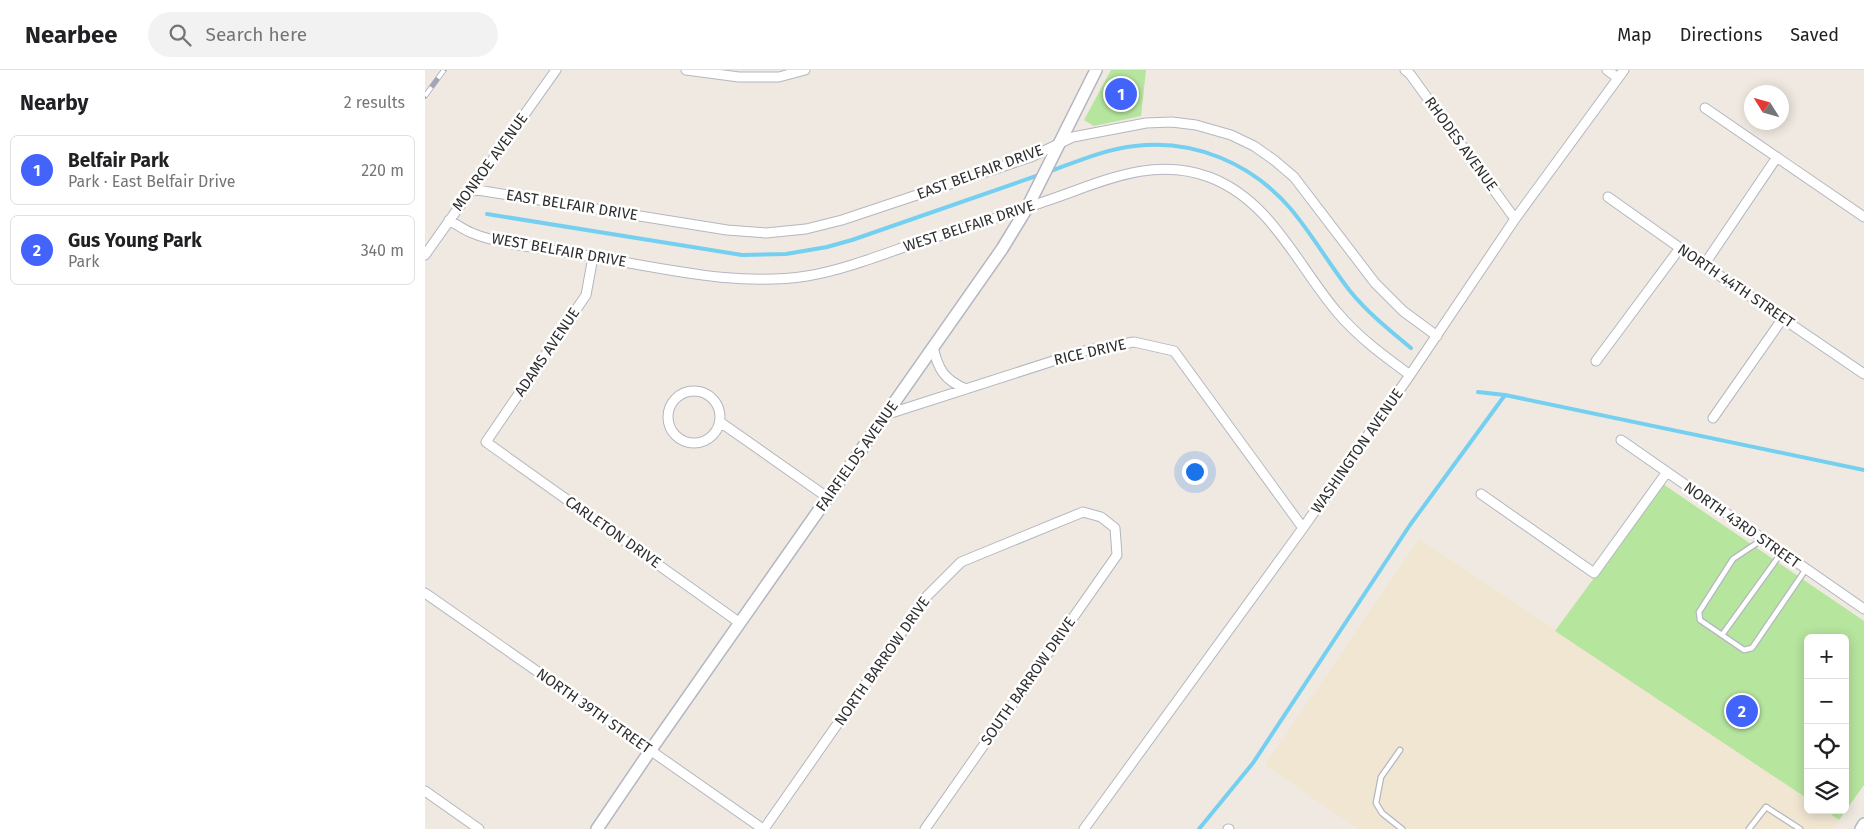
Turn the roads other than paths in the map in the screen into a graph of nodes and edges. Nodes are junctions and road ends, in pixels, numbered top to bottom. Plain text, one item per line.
1 (556, 70) edge
2 (686, 70) edge
3 (805, 70) edge
4 (1096, 70) edge
5 (1405, 70) edge
6 (1607, 70) edge
7 (1621, 74) edge
8 (1705, 108) dead end
9 (1058, 143) junction
10 (1777, 157) junction
11 (471, 189) junction
12 (1608, 197) dead end
13 (1029, 203) junction
14 (1864, 217) edge
15 (1515, 219) junction
16 (449, 220) junction
17 (1680, 248) junction
18 (425, 255) edge
19 (593, 257) junction
20 (1704, 265) junction
21 (1783, 318) junction
22 (1437, 336) junction
23 (933, 347) junction
24 (1597, 361) dead end
25 (1864, 374) edge
26 (1410, 375) junction
27 (966, 389) junction
28 (885, 415) junction
29 (1713, 418) dead end
30 (720, 422) junction
31 (1621, 440) dead end
32 (486, 442) joint
33 (1667, 472) junction
34 (1481, 494) dead end
35 (827, 497) junction
36 (1115, 528) joint
37 (1303, 528) junction
38 (1763, 539) junction
39 (1782, 552) junction
40 (1806, 569) junction
41 (425, 593) edge
42 (1864, 608) edge
43 (740, 623) junction
44 (1721, 635) junction
45 (1401, 750) dead end
46 (650, 751) junction
47 (425, 791) edge
48 (1864, 824) edge
49 (1796, 828) edge
50 (479, 829) edge
51 (597, 829) edge
52 (763, 829) edge
53 (925, 829) edge
54 (1084, 829) edge
55 (1402, 829) edge
56 (1749, 829) edge
57 (1861, 829) edge

1 - 11 street, MONROE AVENUE
2 - 3 street
4 - 9 street, FAIRFIELDS AVENUE
5 - 15 street, RHODES AVENUE
6 - 7 street
7 - 15 street, WASHINGTON AVENUE
8 - 10 street
9 - 11 street, EAST BELFAIR DRIVE
9 - 13 street, FAIRFIELDS AVENUE
9 - 22 street, EAST BELFAIR DRIVE
10 - 14 street
10 - 20 street
11 - 16 street, MONROE AVENUE
12 - 17 street, NORTH 44TH STREET
13 - 19 street, WEST BELFAIR DRIVE
13 - 23 street, FAIRFIELDS AVENUE
13 - 26 street, WEST BELFAIR DRIVE
15 - 22 street, WASHINGTON AVENUE
16 - 18 street, MONROE AVENUE
16 - 19 street, WEST BELFAIR DRIVE
17 - 20 street, NORTH 44TH STREET
17 - 24 street
19 - 32 street, ADAMS AVENUE
20 - 21 street, NORTH 44TH STREET
21 - 25 street, NORTH 44TH STREET
21 - 29 street
22 - 26 street, WASHINGTON AVENUE
23 - 27 street
23 - 28 street, FAIRFIELDS AVENUE
26 - 37 street, WASHINGTON AVENUE
27 - 28 street, RICE DRIVE
27 - 37 street, RICE DRIVE
28 - 35 street, FAIRFIELDS AVENUE
30 - 30 street
30 - 35 street
31 - 33 street, NORTH 43RD STREET
32 - 43 street, CARLETON DRIVE
33 - 34 street
33 - 38 street, NORTH 43RD STREET
35 - 43 street, FAIRFIELDS AVENUE
36 - 52 street, NORTH BARROW DRIVE
36 - 53 street, SOUTH BARROW DRIVE
37 - 54 street, WASHINGTON AVENUE
38 - 39 street, NORTH 43RD STREET
38 - 44 lane
39 - 40 street, NORTH 43RD STREET
39 - 44 lane
40 - 42 street, NORTH 43RD STREET
40 - 44 lane
41 - 46 street, NORTH 39TH STREET
43 - 46 street, FAIRFIELDS AVENUE
45 - 55 lane
46 - 51 street, FAIRFIELDS AVENUE
46 - 52 street, NORTH 39TH STREET
47 - 50 street
48 - 57 street
49 - 56 lane

